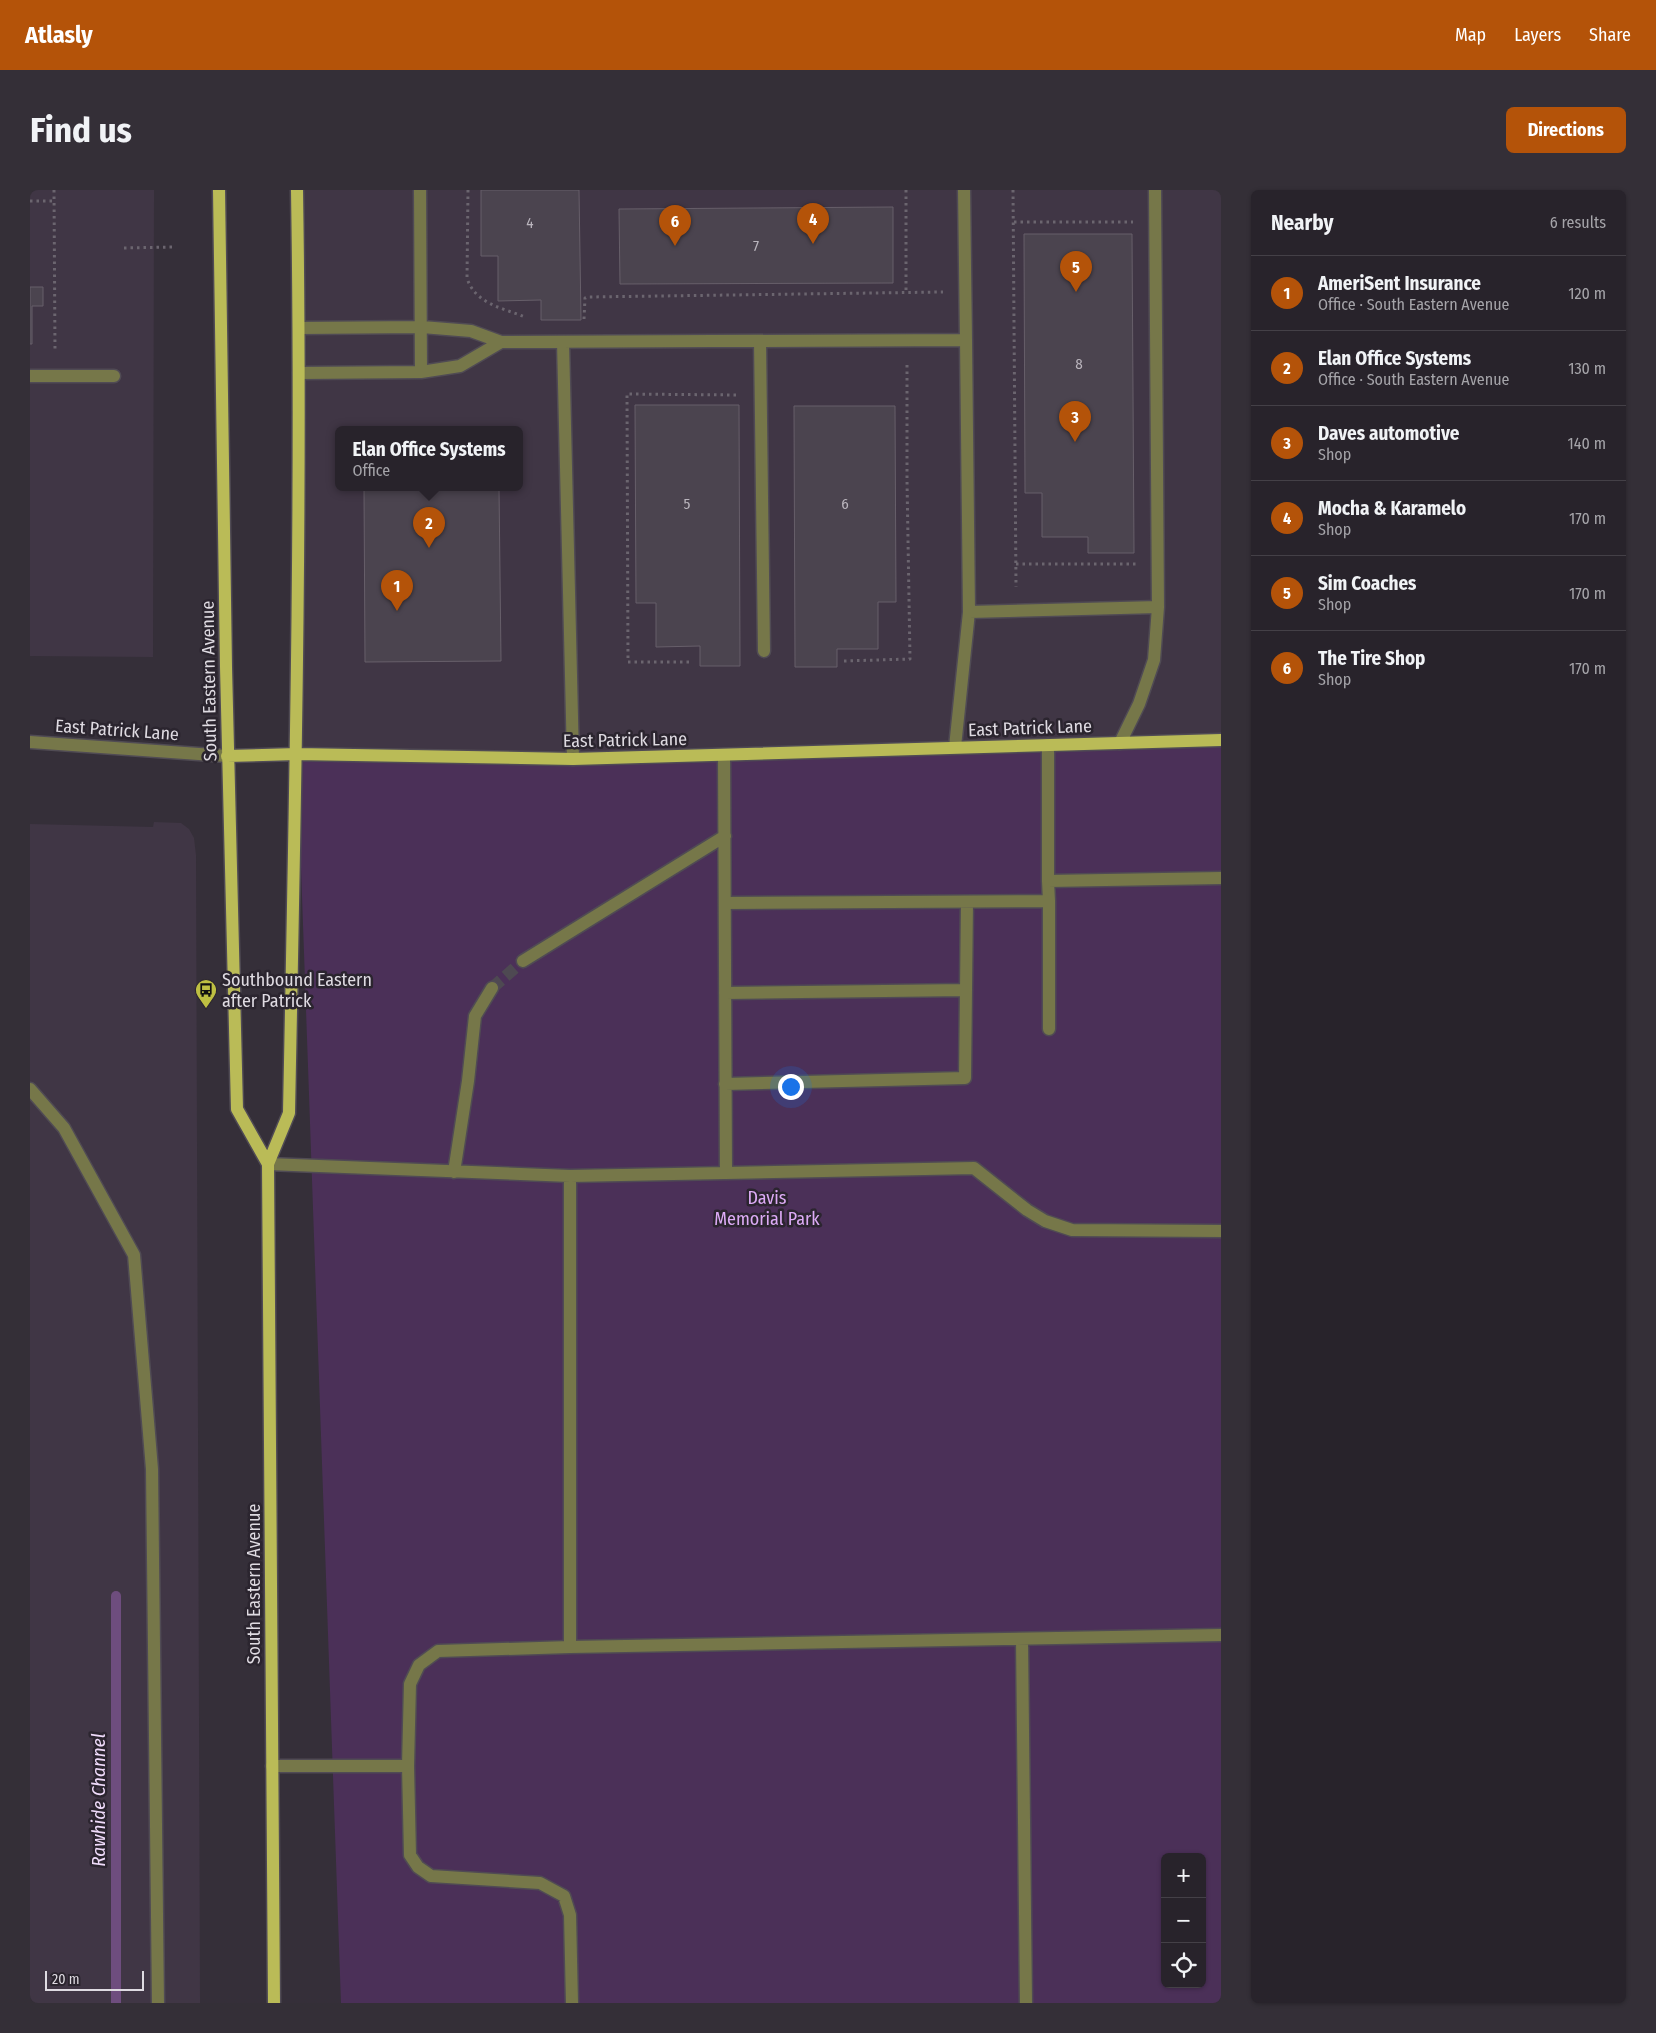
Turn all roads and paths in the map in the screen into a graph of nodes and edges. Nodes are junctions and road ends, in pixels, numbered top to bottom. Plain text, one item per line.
1 (54, 190) edge
2 (219, 190) edge
3 (297, 190) edge
4 (420, 190) edge
5 (468, 190) edge
6 (906, 190) edge
7 (964, 190) edge
8 (1013, 190) edge
9 (1155, 190) edge
10 (30, 201) edge
11 (55, 201) junction
12 (1014, 222) junction
13 (1155, 222) junction
14 (175, 247) dead end
15 (124, 248) dead end
16 (965, 292) junction
17 (906, 293) junction
18 (527, 317) dead end
19 (422, 327) junction
20 (584, 327) dead end
21 (299, 328) junction
22 (907, 340) junction
23 (966, 340) junction
24 (760, 341) junction
25 (502, 342) junction
26 (563, 342) junction
27 (421, 372) junction
28 (299, 373) junction
29 (30, 376) edge
30 (55, 376) junction
31 (114, 376) dead end
32 (760, 396) junction
33 (1016, 564) junction
34 (1158, 564) junction
35 (1158, 607) junction
36 (1015, 610) junction
37 (969, 612) junction
38 (764, 651) dead end
39 (844, 661) dead end
40 (689, 662) dead end
41 (1221, 740) edge
42 (30, 742) edge
43 (1120, 742) junction
44 (1048, 745) junction
45 (955, 748) junction
46 (297, 754) junction
47 (724, 755) junction
48 (227, 756) junction
49 (573, 759) junction
50 (725, 836) junction
51 (1221, 878) edge
52 (1048, 881) junction
53 (967, 902) junction
54 (1049, 902) junction
55 (725, 903) junction
56 (523, 962) tunnel mouth
57 (492, 988) tunnel mouth
58 (966, 990) junction
59 (725, 993) junction
60 (1049, 1028) dead end
61 (725, 1084) junction
62 (30, 1089) edge
63 (268, 1164) junction
64 (454, 1172) junction
65 (726, 1173) junction
66 (570, 1176) junction
67 (1221, 1231) edge
68 (1221, 1635) edge
69 (1022, 1639) junction
70 (570, 1647) junction
71 (272, 1766) junction
72 (408, 1766) junction
73 (158, 2003) edge
74 (274, 2003) edge
75 (572, 2003) edge
76 (1026, 2003) edge

1 - 11 path
2 - 48 main road, South Eastern Avenue
3 - 21 main road, South Eastern Avenue
4 - 19 street
5 - 18 path
6 - 17 path
7 - 16 street
8 - 12 path
9 - 13 street
10 - 11 path
11 - 30 path
12 - 13 path
12 - 33 path
13 - 34 street
14 - 15 path
16 - 17 path
16 - 23 street
17 - 20 path
19 - 21 street
19 - 25 street
19 - 27 street
21 - 28 main road, South Eastern Avenue
22 - 23 street
22 - 24 street
22 - 39 path
23 - 37 street
24 - 26 street
24 - 32 street
25 - 26 street
25 - 27 street
26 - 49 street
27 - 28 street
28 - 46 main road, South Eastern Avenue
29 - 30 street
30 - 31 street
32 - 38 street
32 - 40 path
33 - 34 path
33 - 36 path
34 - 35 street
35 - 36 street
35 - 43 street
36 - 37 street
37 - 45 street
41 - 43 main road, East Patrick Lane
42 - 48 street, East Patrick Lane
43 - 44 main road, East Patrick Lane
44 - 45 main road, East Patrick Lane
44 - 52 street
45 - 47 main road, East Patrick Lane
46 - 48 main road, East Patrick Lane
46 - 49 main road, East Patrick Lane
46 - 63 main road, South Eastern Avenue
47 - 49 main road, East Patrick Lane
47 - 50 street
48 - 63 main road, South Eastern Avenue
50 - 55 street
50 - 56 street
51 - 52 street
52 - 54 street
53 - 54 street
53 - 55 street
53 - 58 street
54 - 60 street
55 - 59 street
57 - 64 street
58 - 59 street
58 - 61 street
59 - 61 street
61 - 65 street
62 - 73 street
63 - 64 street
63 - 71 main road, South Eastern Avenue
64 - 66 street
65 - 66 street
65 - 67 street
66 - 70 street
68 - 69 street
69 - 70 street
69 - 76 street
70 - 72 street
71 - 72 street
71 - 74 main road, South Eastern Avenue
72 - 75 street

